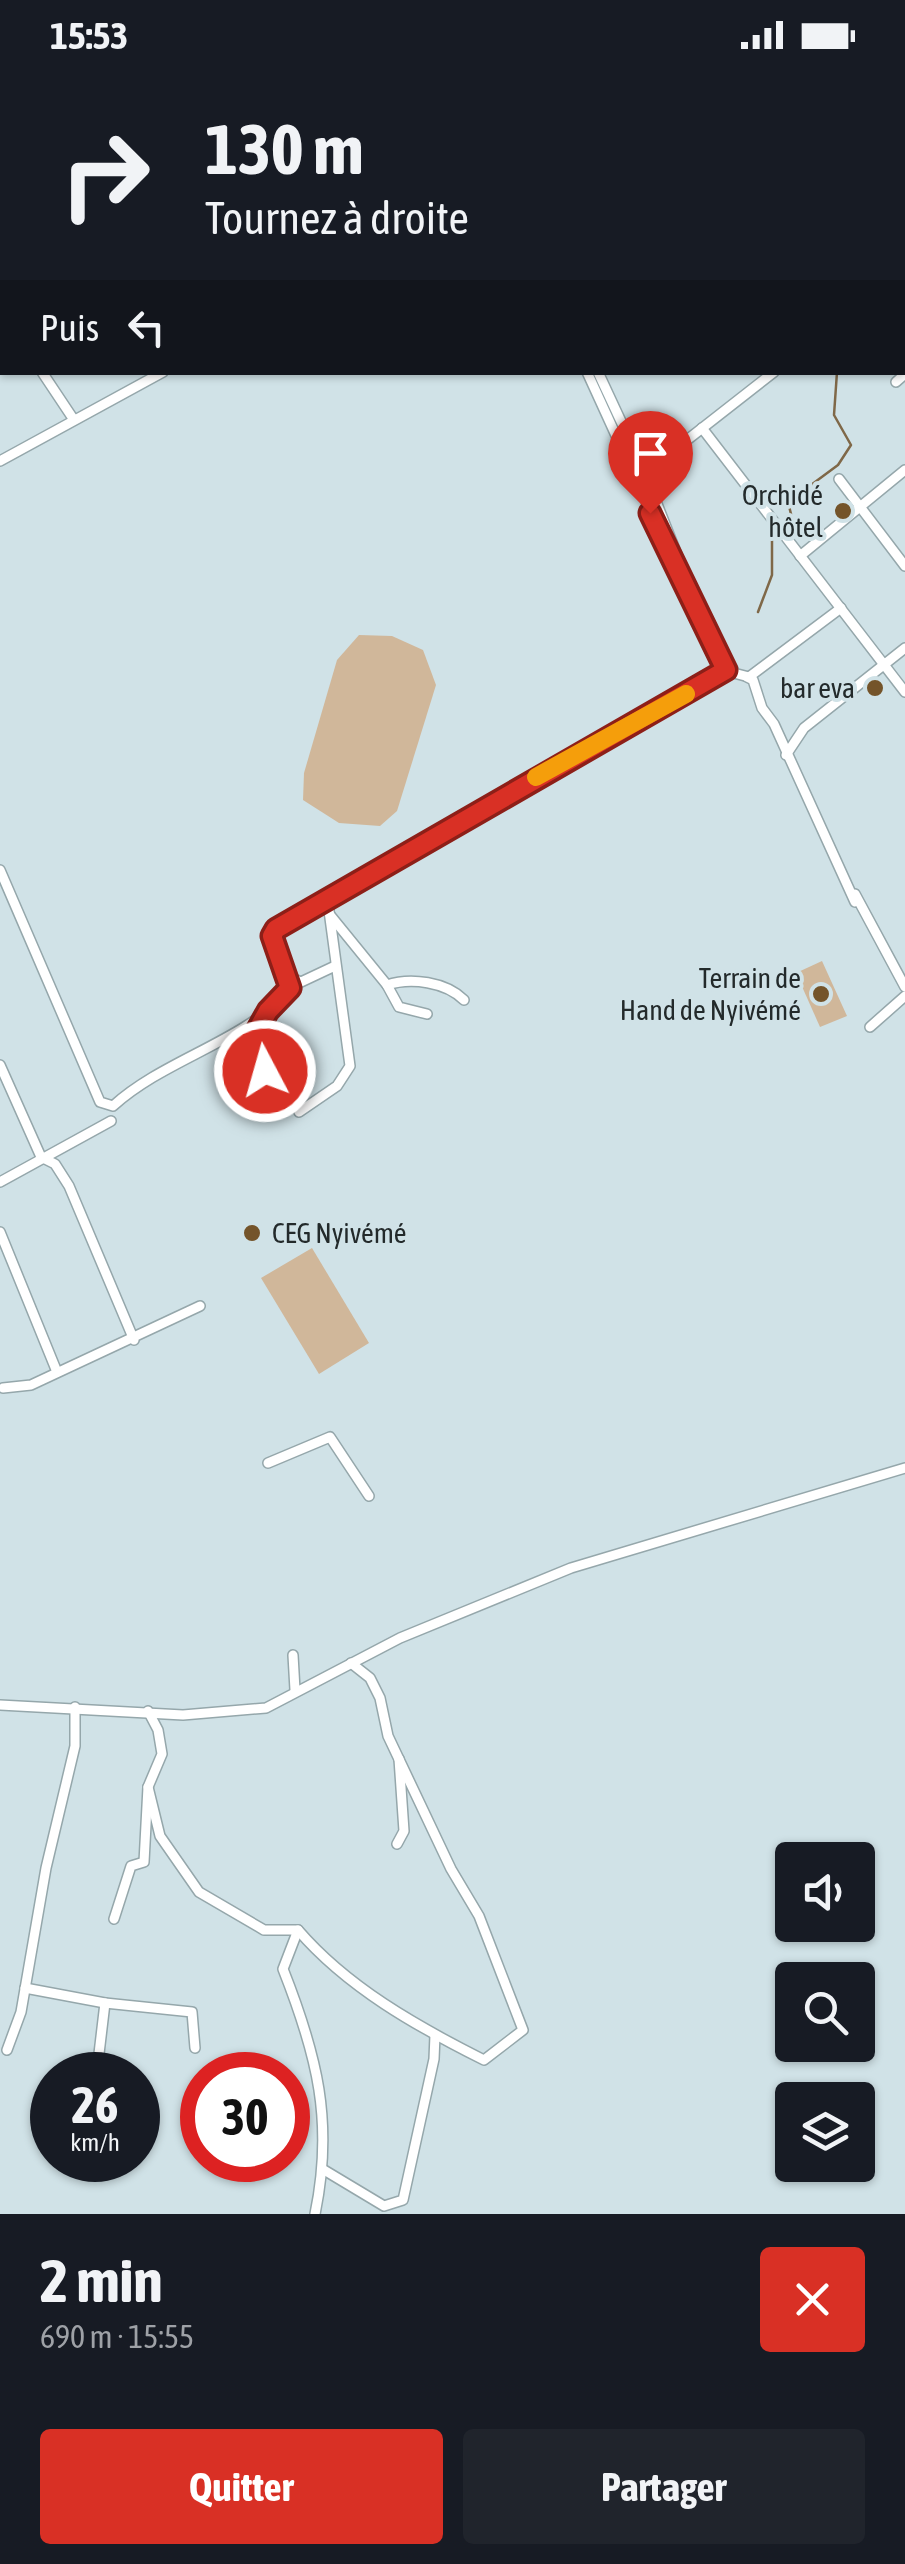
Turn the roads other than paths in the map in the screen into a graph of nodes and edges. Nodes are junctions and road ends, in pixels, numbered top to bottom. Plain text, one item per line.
1 (44, 375) edge
2 (588, 375) edge
3 (599, 375) edge
4 (761, 375) edge
5 (770, 375) edge
6 (904, 375) edge
7 (146, 376) edge
8 (896, 382) dead end
9 (74, 420) junction
10 (702, 428) junction
11 (0, 461) edge
12 (905, 470) edge
13 (644, 471) junction
14 (839, 479) dead end
15 (634, 481) junction
16 (860, 507) junction
17 (800, 556) junction
18 (903, 560) edge
19 (840, 608) junction
20 (905, 648) edge
21 (884, 665) junction
22 (726, 670) junction
23 (905, 692) edge
24 (0, 870) edge
25 (327, 896) junction
26 (855, 902) dead end
27 (330, 915) junction
28 (335, 966) junction
29 (285, 974) junction
30 (387, 985) junction
31 (905, 987) edge
32 (905, 996) edge
33 (464, 1000) dead end
34 (268, 1011) junction
35 (427, 1014) dead end
36 (870, 1028) dead end
37 (0, 1065) edge
38 (276, 1106) dead end
39 (299, 1112) dead end
40 (111, 1121) dead end
41 (41, 1157) junction
42 (0, 1182) edge
43 (0, 1232) edge
44 (200, 1306) dead end
45 (134, 1340) junction
46 (57, 1372) junction
47 (3, 1388) dead end
48 (268, 1463) dead end
49 (905, 1468) edge
50 (368, 1496) dead end
51 (293, 1655) dead end
52 (352, 1662) junction
53 (296, 1690) junction
54 (0, 1705) edge
55 (75, 1707) junction
56 (148, 1711) junction
57 (398, 1752) junction
58 (148, 1787) junction
59 (397, 1844) dead end
60 (114, 1918) dead end
61 (298, 1930) junction
62 (25, 1988) junction
63 (105, 2003) junction
64 (435, 2035) junction
65 (195, 2048) dead end
66 (7, 2050) dead end
67 (99, 2052) edge
68 (324, 2170) junction
69 (315, 2214) edge

1 - 9 street
2 - 15 street
3 - 13 street
4 - 10 street
5 - 10 street
6 - 8 street
7 - 9 street
9 - 11 street
10 - 13 street
10 - 15 street
10 - 17 street
12 - 16 street
13 - 26 street
14 - 16 street
15 - 22 street
16 - 17 street
16 - 18 street
17 - 19 street
19 - 21 street
19 - 22 street
20 - 21 street
21 - 23 street
21 - 31 street
22 - 25 street
24 - 34 street
25 - 27 street
25 - 29 street
27 - 28 street
27 - 30 street
28 - 29 street
28 - 39 street
29 - 34 street
30 - 33 street
30 - 35 street
32 - 36 street
34 - 38 street
37 - 41 street
40 - 41 street
41 - 42 street
41 - 45 street
43 - 46 street
44 - 45 street
45 - 46 street
46 - 47 street
48 - 50 street
49 - 52 street
51 - 53 street
52 - 53 street
52 - 57 street
53 - 56 street
54 - 55 street
55 - 56 street
55 - 62 street
56 - 58 street
57 - 59 street
57 - 64 street
58 - 60 street
58 - 61 street
61 - 64 street
61 - 68 street
62 - 63 street
62 - 66 street
63 - 65 street
63 - 67 street
64 - 68 street
68 - 69 street

